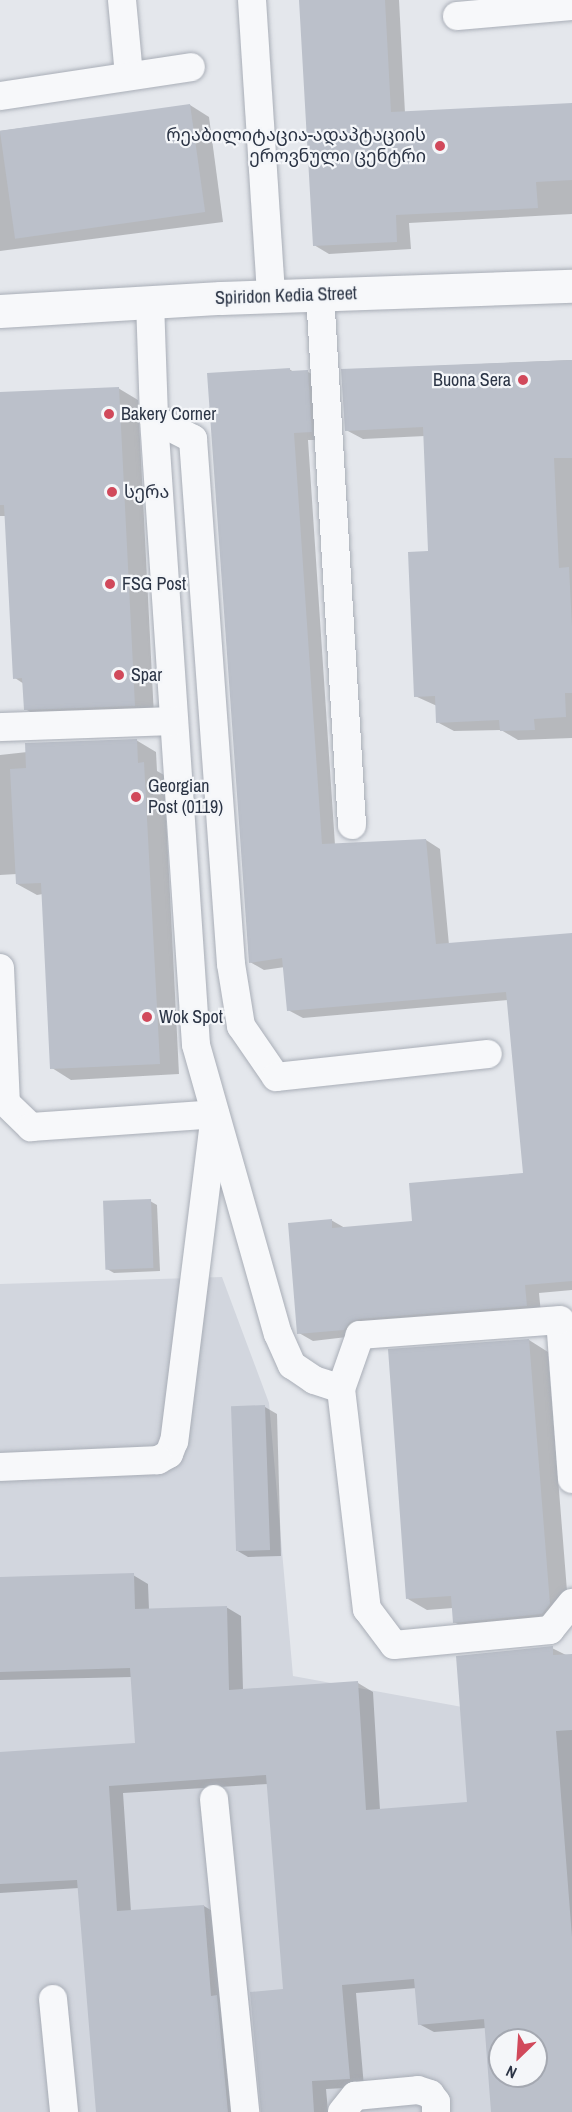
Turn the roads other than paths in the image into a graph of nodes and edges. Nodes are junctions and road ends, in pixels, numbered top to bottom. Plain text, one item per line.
1 (122, 0) edge
2 (252, 0) edge
3 (572, 6) edge
4 (457, 16) dead end
5 (191, 67) dead end
6 (129, 76) junction
7 (0, 96) edge
8 (572, 286) edge
9 (320, 294) junction
10 (271, 297) junction
11 (150, 302) junction
12 (0, 311) edge
13 (154, 419) junction
14 (174, 721) junction
15 (0, 727) edge
16 (352, 825) dead end
17 (0, 968) edge
18 (488, 1054) dead end
19 (3, 1103) edge
20 (215, 1114) junction
21 (341, 1389) junction
22 (0, 1467) edge
23 (572, 1479) edge
24 (572, 1603) edge
25 (214, 1799) dead end
26 (52, 1999) dead end
27 (64, 2112) edge
28 (245, 2112) edge
29 (342, 2112) edge
30 (436, 2112) edge

1 - 6 lane
2 - 10 lane
3 - 4 lane
5 - 6 lane
6 - 7 lane
8 - 9 street, Spiridon Kedia Street
9 - 10 street, Spiridon Kedia Street
9 - 16 lane
10 - 11 street, Spiridon Kedia Street
11 - 12 street, Spiridon Kedia Street
11 - 13 lane
13 - 14 lane
13 - 18 lane
14 - 15 lane
14 - 20 lane
17 - 19 lane
19 - 20 lane
20 - 21 lane
20 - 22 lane
21 - 23 lane
21 - 24 lane
25 - 28 lane
26 - 27 lane
29 - 30 lane

